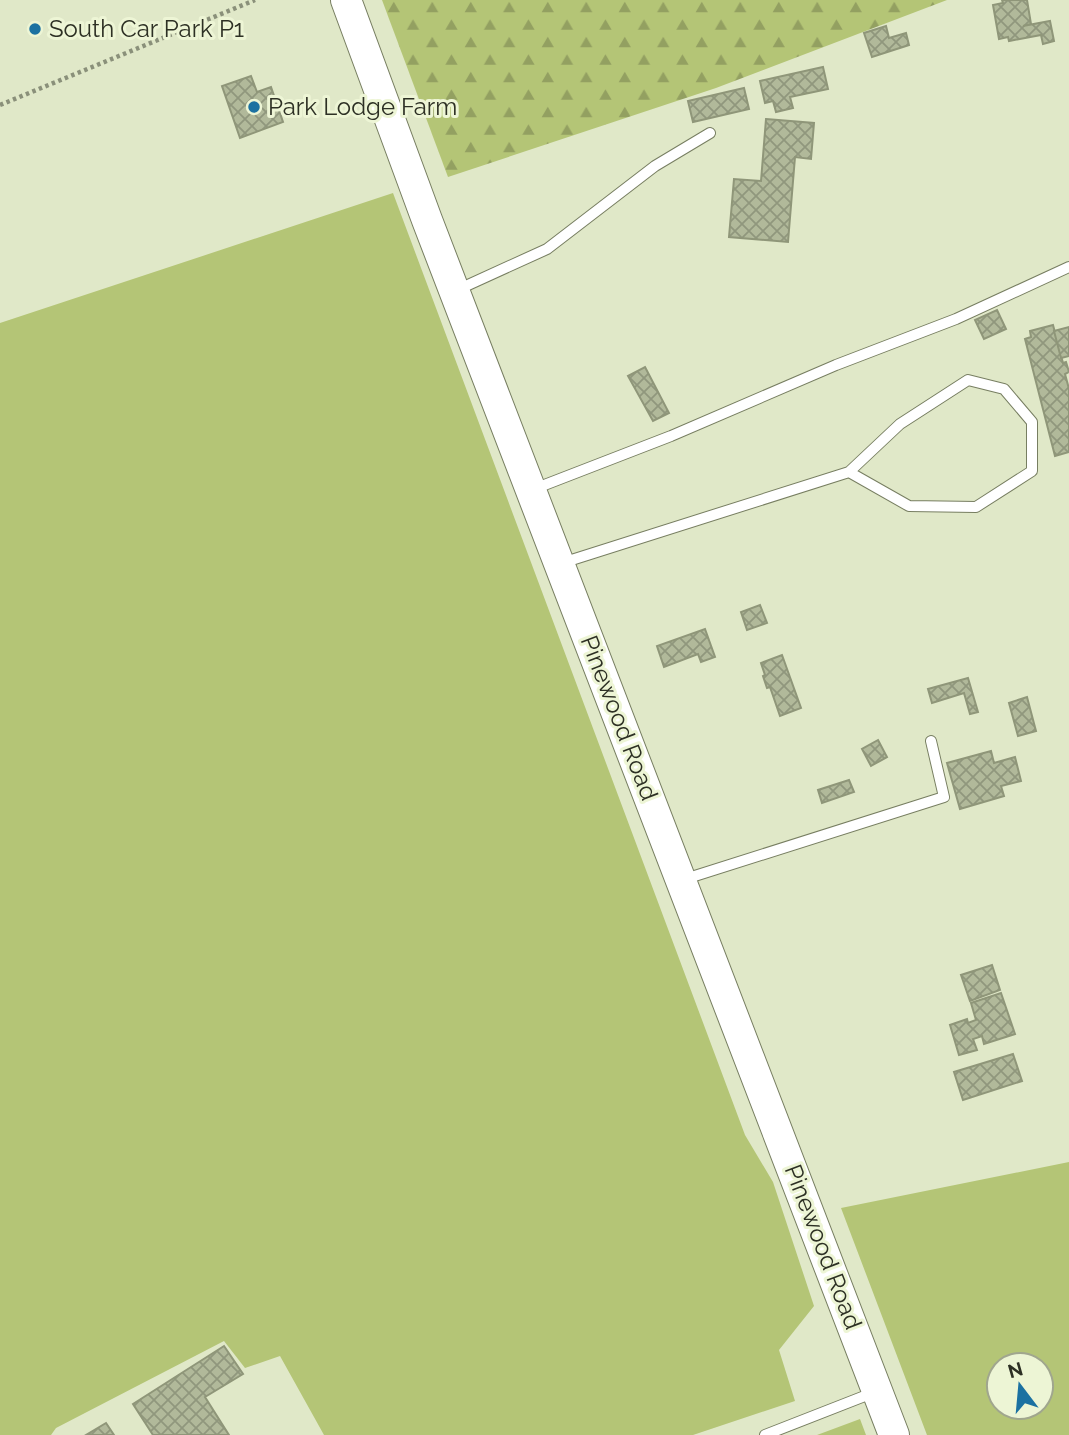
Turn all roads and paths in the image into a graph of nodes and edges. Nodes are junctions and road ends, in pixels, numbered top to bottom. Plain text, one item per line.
1 (255, 0) edge
2 (346, 0) edge
3 (0, 104) edge
4 (710, 133) dead end
5 (1069, 267) edge
6 (455, 291) junction
7 (849, 472) junction
8 (531, 490) junction
9 (560, 564) junction
10 (931, 741) dead end
11 (682, 880) junction
12 (878, 1391) junction
13 (765, 1435) edge
14 (894, 1435) edge

1 - 3 path
2 - 6 street, Pinewood Road
4 - 6 lane
5 - 8 lane
6 - 8 street, Pinewood Road
7 - 7 lane
7 - 9 lane
8 - 9 street, Pinewood Road
9 - 11 street, Pinewood Road
10 - 11 lane
11 - 12 street, Pinewood Road
12 - 13 lane
12 - 14 street, Pinewood Road

